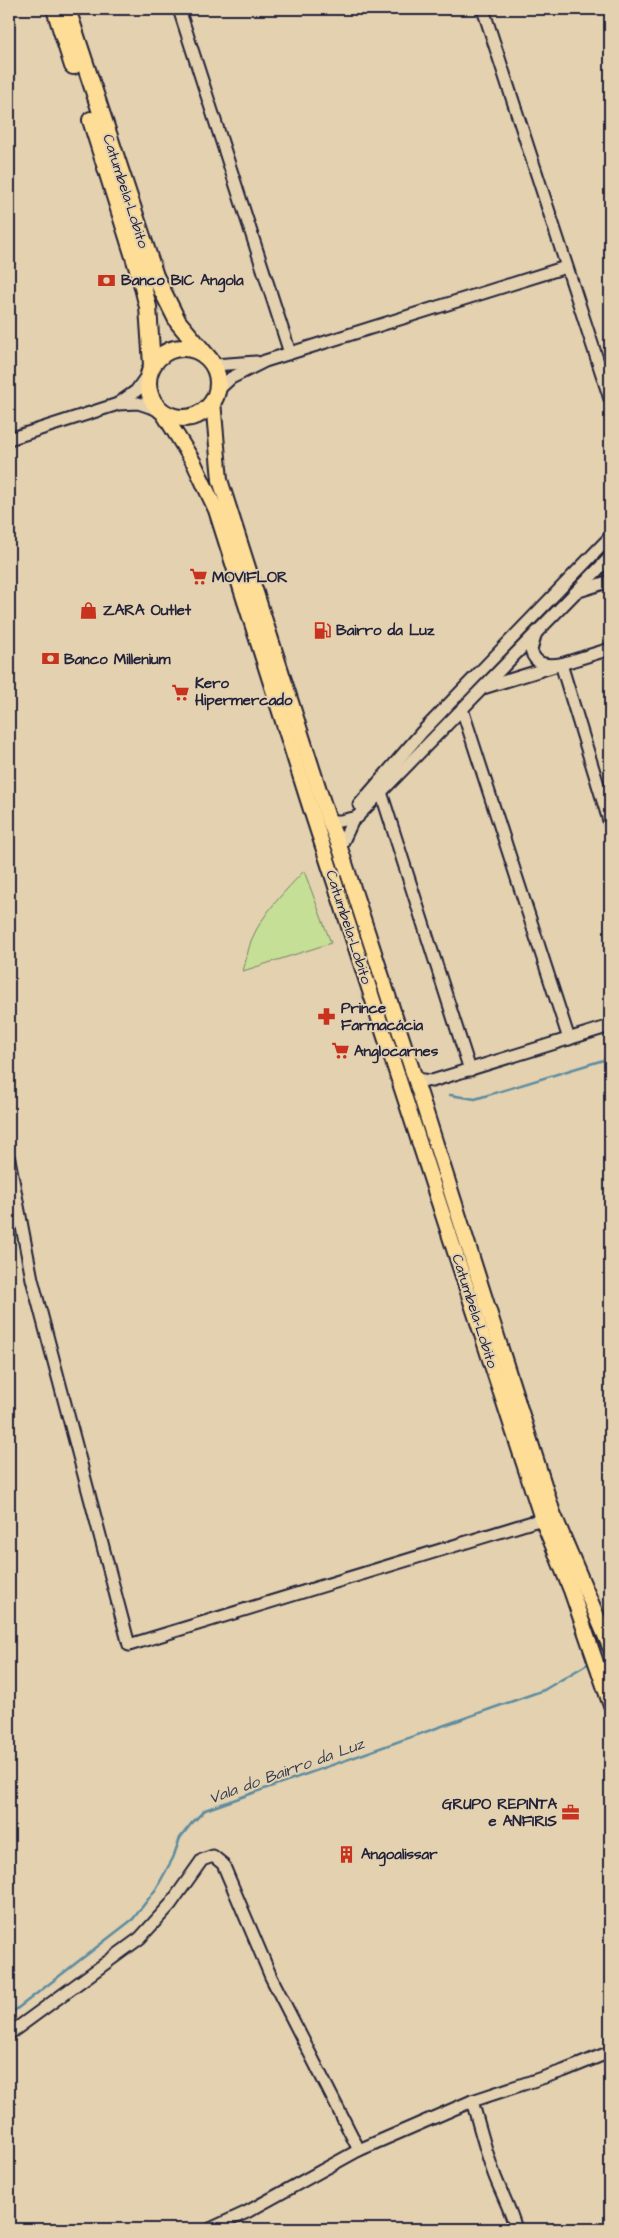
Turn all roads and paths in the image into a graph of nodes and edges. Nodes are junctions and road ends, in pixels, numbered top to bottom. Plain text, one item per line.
1 (55, 9) edge
2 (67, 9) edge
3 (179, 9) edge
4 (483, 9) edge
5 (566, 267) junction
6 (290, 353) junction
7 (265, 361) junction
8 (212, 363) junction
9 (150, 369) junction
10 (215, 396) junction
11 (610, 399) edge
12 (118, 404) junction
13 (161, 412) junction
14 (9, 439) edge
15 (610, 536) edge
16 (610, 557) edge
17 (610, 581) edge
18 (576, 592) junction
19 (538, 631) junction
20 (610, 649) edge
21 (560, 664) junction
22 (482, 688) junction
23 (462, 709) junction
24 (381, 792) junction
25 (358, 817) junction
26 (346, 820) junction
27 (329, 821) junction
28 (610, 824) edge
29 (340, 848) junction
30 (610, 1026) edge
31 (569, 1039) junction
32 (470, 1070) junction
33 (415, 1078) junction
34 (439, 1079) junction
35 (422, 1097) junction
36 (9, 1159) edge
37 (542, 1519) junction
38 (608, 1642) edge
39 (610, 1703) edge
40 (9, 2034) edge
41 (610, 2052) edge
42 (472, 2101) junction
43 (359, 2150) junction
44 (210, 2229) edge
45 (516, 2229) edge

1 - 9 highway, Catumbela-Lobito
2 - 8 highway, Catumbela-Lobito
3 - 6 street
4 - 5 street
5 - 6 street
5 - 11 street
6 - 7 street
7 - 8 street
7 - 10 street
8 - 9 highway
8 - 10 highway
9 - 12 street
9 - 13 highway
10 - 13 highway
10 - 27 main road, Catumbela-Lobito
12 - 13 street
12 - 14 street
13 - 37 main road, Catumbela-Lobito
15 - 26 street
16 - 18 street
17 - 18 street
18 - 19 street
19 - 21 street
19 - 22 street
20 - 21 street
21 - 22 street
21 - 28 street
22 - 23 street
23 - 24 street
23 - 31 street
24 - 25 street
24 - 32 street
25 - 26 street
25 - 29 street
26 - 27 street
27 - 29 main road, Catumbela-Lobito
29 - 33 main road, Catumbela-Lobito
30 - 31 street
31 - 32 street
32 - 34 street
33 - 34 street
33 - 35 main road, Catumbela-Lobito
34 - 35 street
35 - 38 main road, Catumbela-Lobito
36 - 37 street
37 - 39 main road, Catumbela-Lobito
40 - 43 street
41 - 42 street
42 - 43 street
42 - 45 street
43 - 44 street

